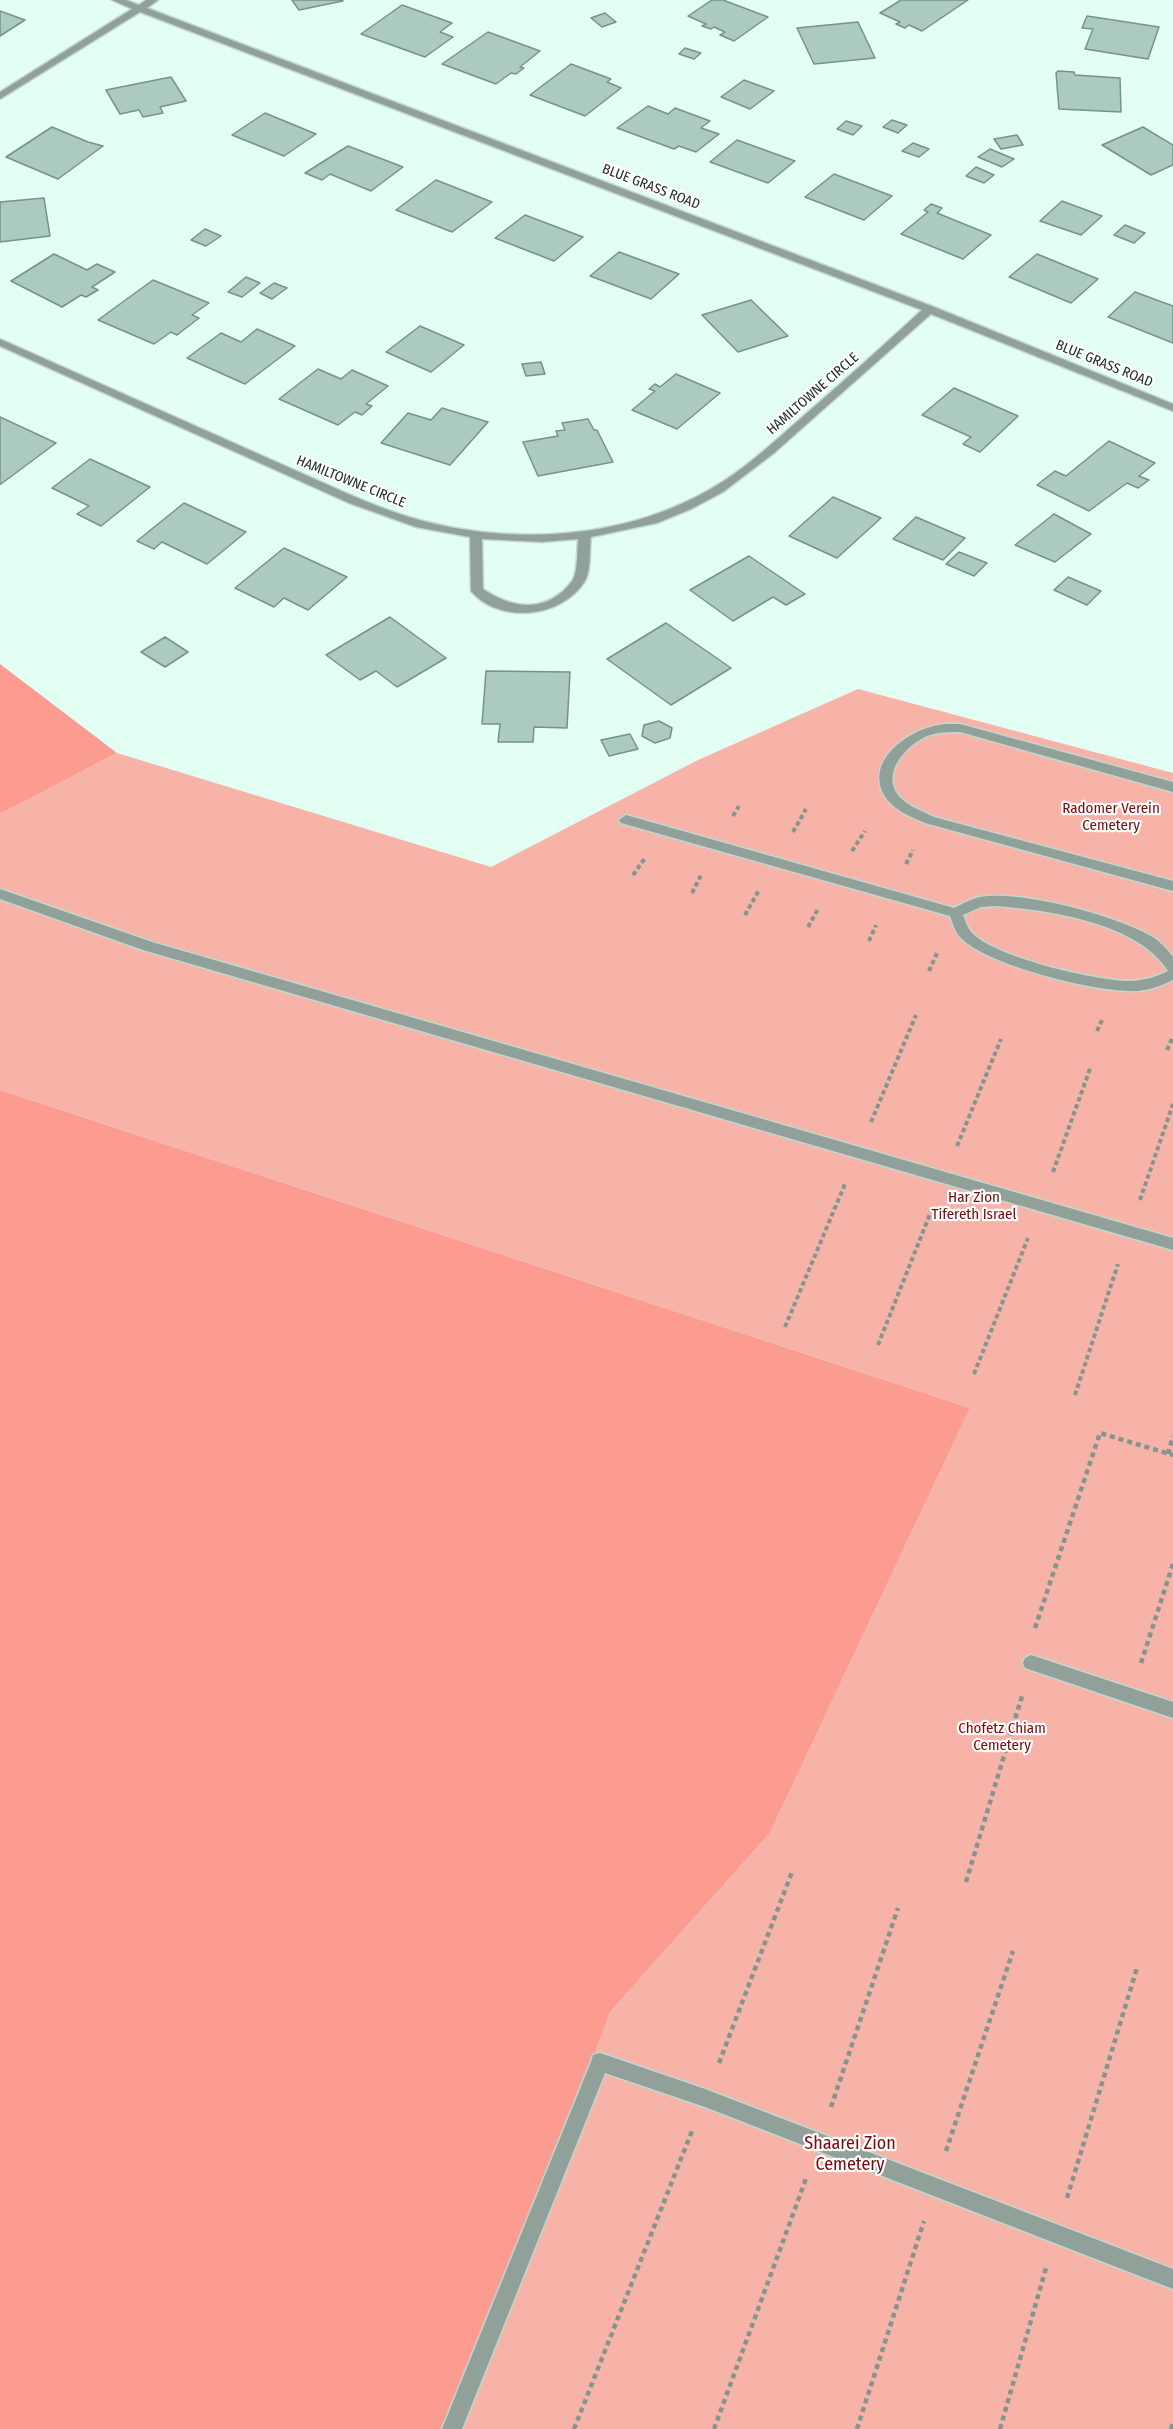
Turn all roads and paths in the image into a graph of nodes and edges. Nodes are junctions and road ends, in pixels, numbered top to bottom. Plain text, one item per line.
1 (117, 0) edge
2 (153, 0) edge
3 (139, 9) junction
4 (0, 96) edge
5 (930, 309) junction
6 (0, 342) edge
7 (1173, 408) edge
8 (585, 534) junction
9 (476, 535) junction
10 (1173, 786) edge
11 (626, 820) dead end
12 (1173, 886) edge
13 (0, 894) edge
14 (955, 913) junction
15 (1173, 969) edge
16 (1173, 974) edge
17 (1173, 1036) edge
18 (1167, 1050) dead end
19 (1173, 1244) edge
20 (1173, 1436) edge
21 (1168, 1454) dead end
22 (1173, 1564) edge
23 (1030, 1663) dead end
24 (1131, 1695) junction
25 (1173, 1710) edge
26 (792, 1872) dead end
27 (705, 2098) junction
28 (1173, 2279) edge
29 (1173, 2422) edge
30 (452, 2429) edge
31 (574, 2429) edge
32 (1171, 2429) edge

1 - 3 street, BLUE GRASS ROAD
2 - 3 street
3 - 4 street
3 - 5 street, BLUE GRASS ROAD
5 - 7 street, BLUE GRASS ROAD
5 - 8 street, HAMILTOWNE CIRCLE
6 - 9 street, HAMILTOWNE CIRCLE
8 - 9 street, HAMILTOWNE CIRCLE
8 - 9 street
10 - 12 street
11 - 14 street
13 - 19 street
14 - 15 street
14 - 16 street
17 - 18 path
20 - 21 path
22 - 24 path
23 - 24 street
24 - 25 street
26 - 27 path
27 - 28 street
27 - 30 street
27 - 31 path
29 - 32 path

